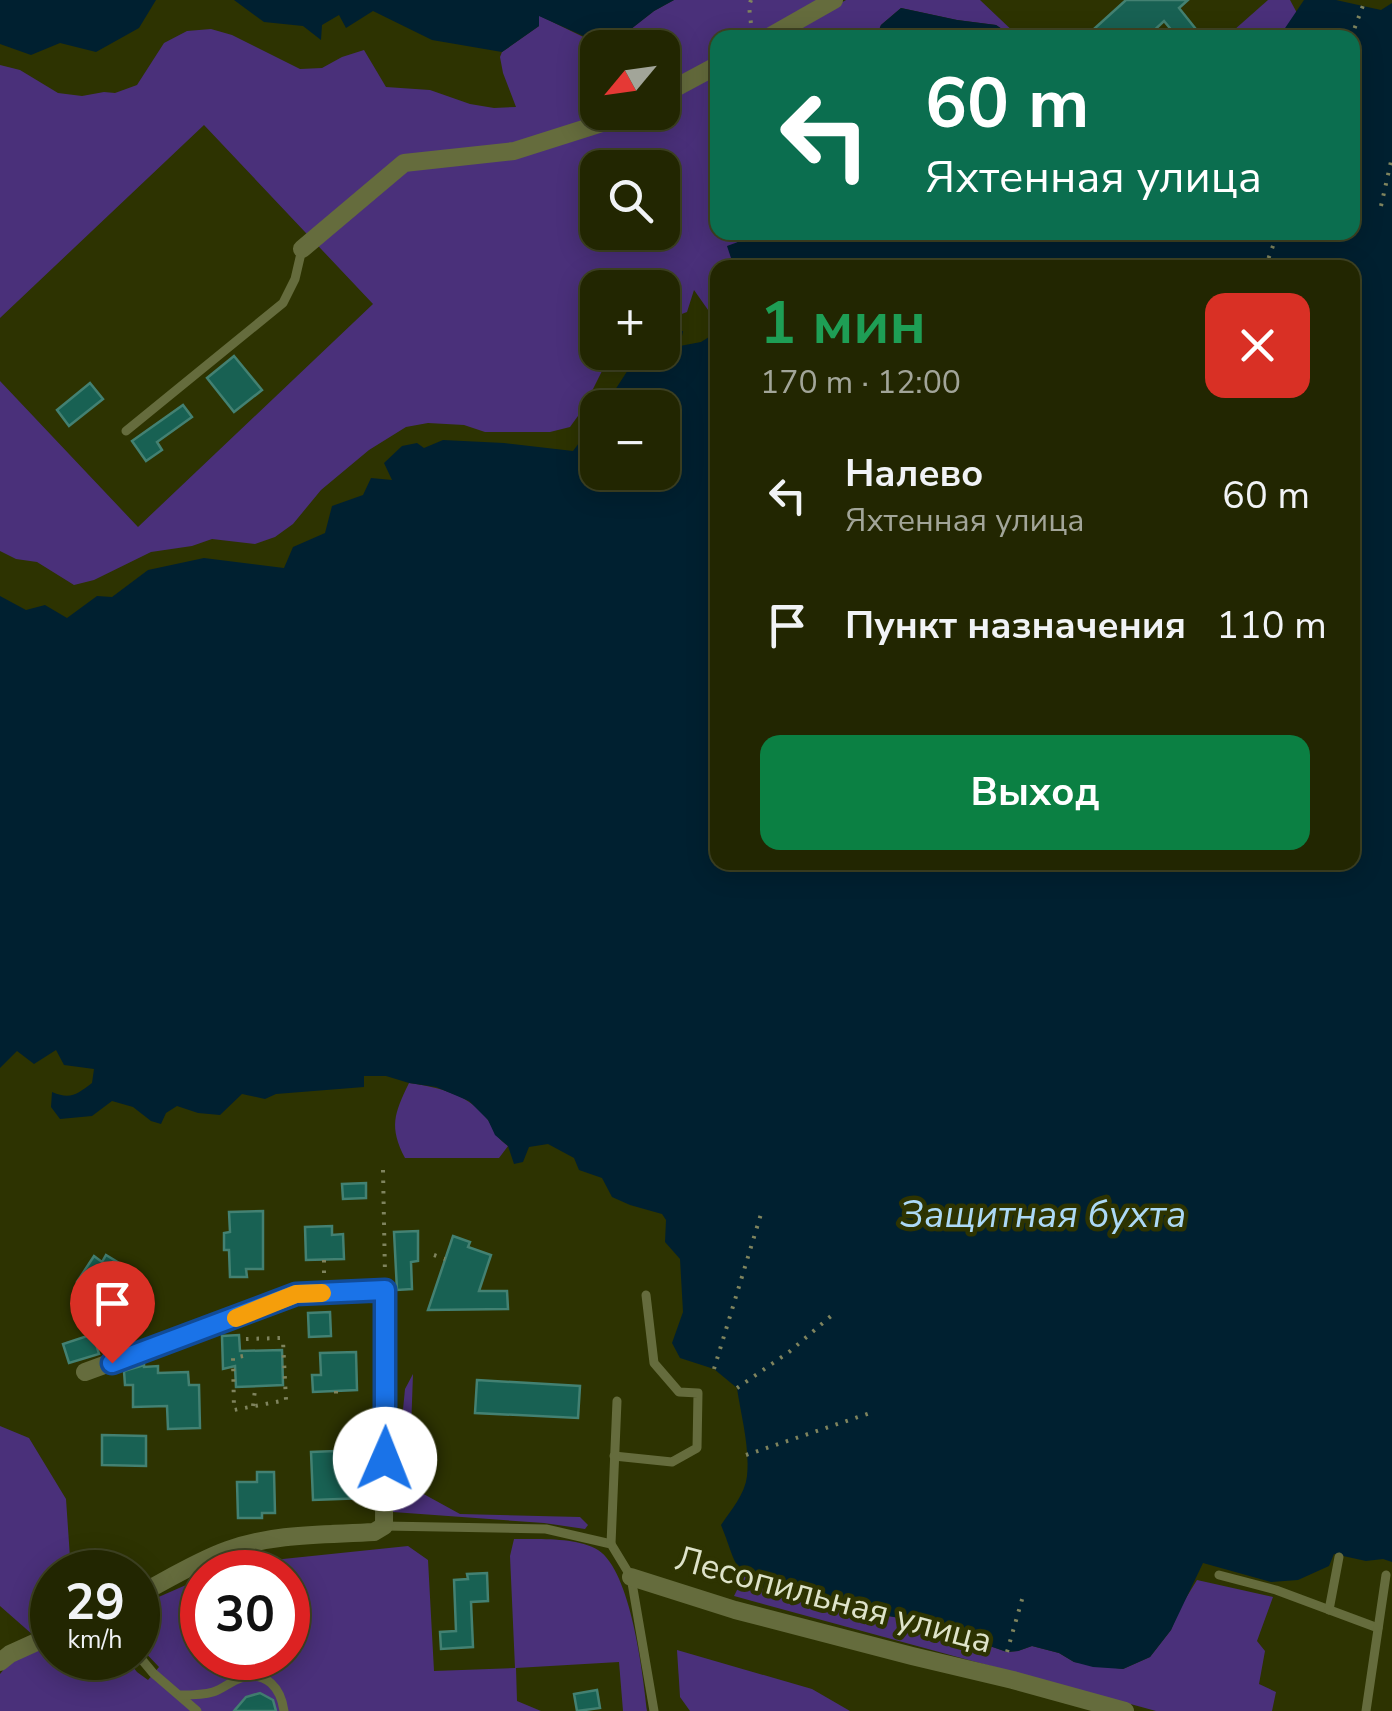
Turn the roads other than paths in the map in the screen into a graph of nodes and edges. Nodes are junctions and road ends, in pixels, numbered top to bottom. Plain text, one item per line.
1 (834, 0) edge
2 (781, 30) edge
3 (710, 70) edge
4 (680, 86) edge
5 (580, 130) edge
6 (302, 250) joint
7 (126, 430) dead end
8 (646, 1296) dead end
9 (85, 1372) dead end
10 (617, 1401) dead end
11 (614, 1456) junction
12 (384, 1526) junction
13 (611, 1544) junction
14 (1339, 1557) dead end
15 (1219, 1575) dead end
16 (1386, 1576) dead end
17 (631, 1577) junction
18 (160, 1584) edge
19 (1329, 1610) junction
20 (1378, 1628) junction
21 (30, 1645) edge
22 (0, 1662) edge
23 (160, 1678) edge
24 (181, 1695) junction
25 (1112, 1709) edge
26 (198, 1711) edge
27 (284, 1711) edge
28 (654, 1711) edge
29 (1366, 1711) edge

1 - 2 street
3 - 4 street
5 - 6 street
6 - 7 lane
8 - 11 lane
9 - 12 street
10 - 11 lane
11 - 13 lane
12 - 13 lane
12 - 18 street
13 - 17 lane, Лесопильная улица
14 - 19 lane
15 - 19 lane
16 - 20 lane
17 - 25 street, Лесопильная улица
17 - 28 lane
19 - 20 lane
20 - 29 lane
21 - 22 street
23 - 24 lane
24 - 26 lane
24 - 27 lane

